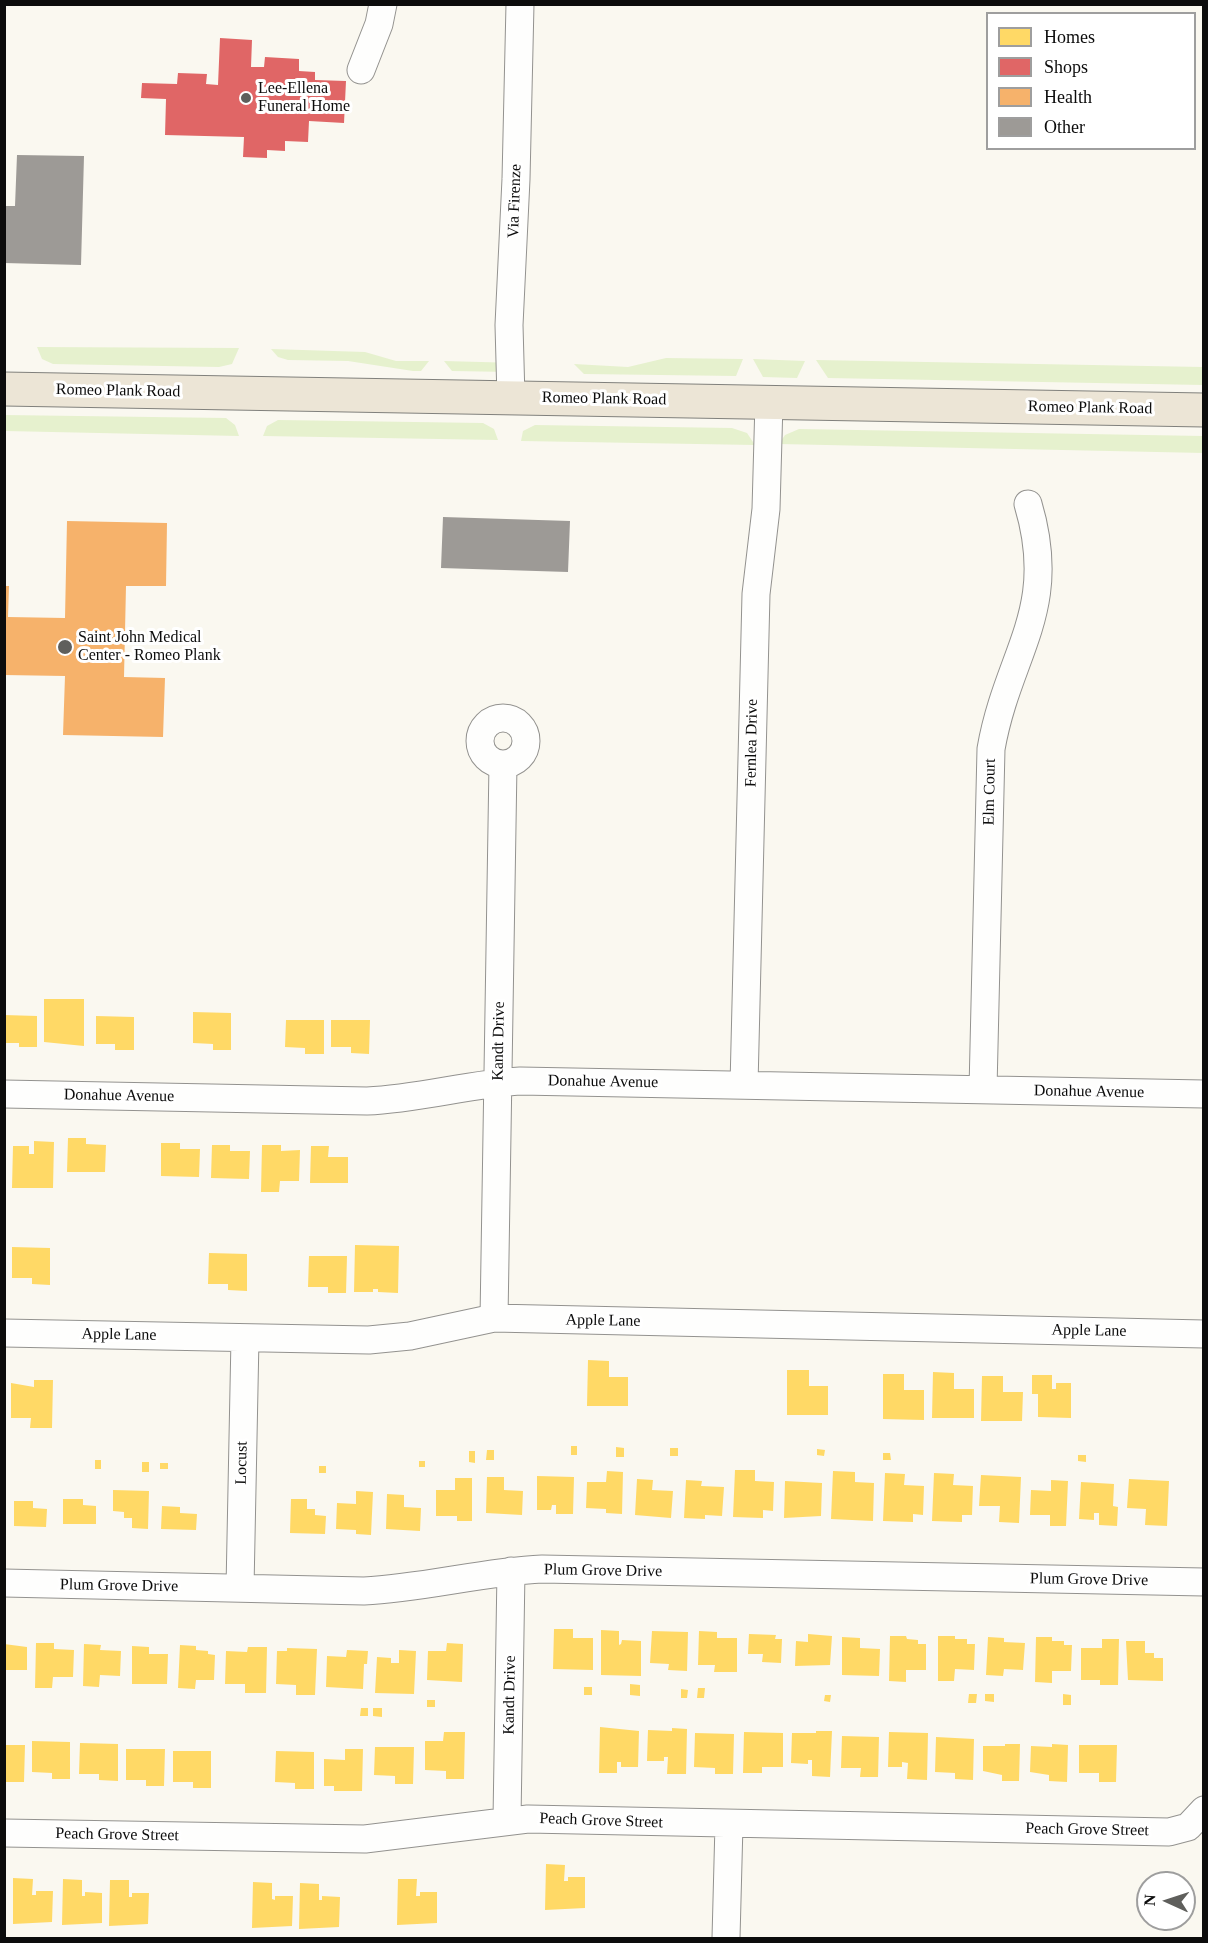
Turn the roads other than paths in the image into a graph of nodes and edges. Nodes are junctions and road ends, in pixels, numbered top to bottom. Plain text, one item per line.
1 (383, 4) edge
2 (520, 4) edge
3 (362, 70) dead end
4 (4, 389) edge
5 (511, 398) junction
6 (770, 402) junction
7 (1203, 410) edge
8 (1028, 504) dead end
9 (503, 764) dead end
10 (498, 1082) junction
11 (744, 1085) junction
12 (983, 1089) junction
13 (4, 1094) edge
14 (1203, 1094) edge
15 (494, 1318) junction
16 (4, 1333) edge
17 (1203, 1334) edge
18 (245, 1338) junction
19 (512, 1571) junction
20 (1203, 1582) edge
21 (4, 1583) edge
22 (240, 1588) junction
23 (1200, 1815) edge
24 (507, 1819) junction
25 (729, 1824) junction
26 (4, 1833) edge
27 (726, 1938) edge

1 - 3 street
2 - 5 street, Via Firenze
4 - 5 main road, Romeo Plank Road
5 - 6 main road, Romeo Plank Road
6 - 7 main road, Romeo Plank Road
6 - 11 street, Fernlea Drive
8 - 12 street, Elm Court
9 - 10 street, Kandt Drive
10 - 11 street, Donahue Avenue
10 - 13 street, Donahue Avenue
10 - 15 street, Kandt Drive
11 - 12 street, Donahue Avenue
12 - 14 street, Donahue Avenue
15 - 17 street, Apple Lane
15 - 18 street, Apple Lane
16 - 18 street, Apple Lane
18 - 22 street, Locust
19 - 20 street, Plum Grove Drive
19 - 22 street, Plum Grove Drive
19 - 24 street, Kandt Drive
21 - 22 street, Plum Grove Drive
23 - 25 street, Peach Grove Street
24 - 25 street, Peach Grove Street
24 - 26 street, Peach Grove Street
25 - 27 street

